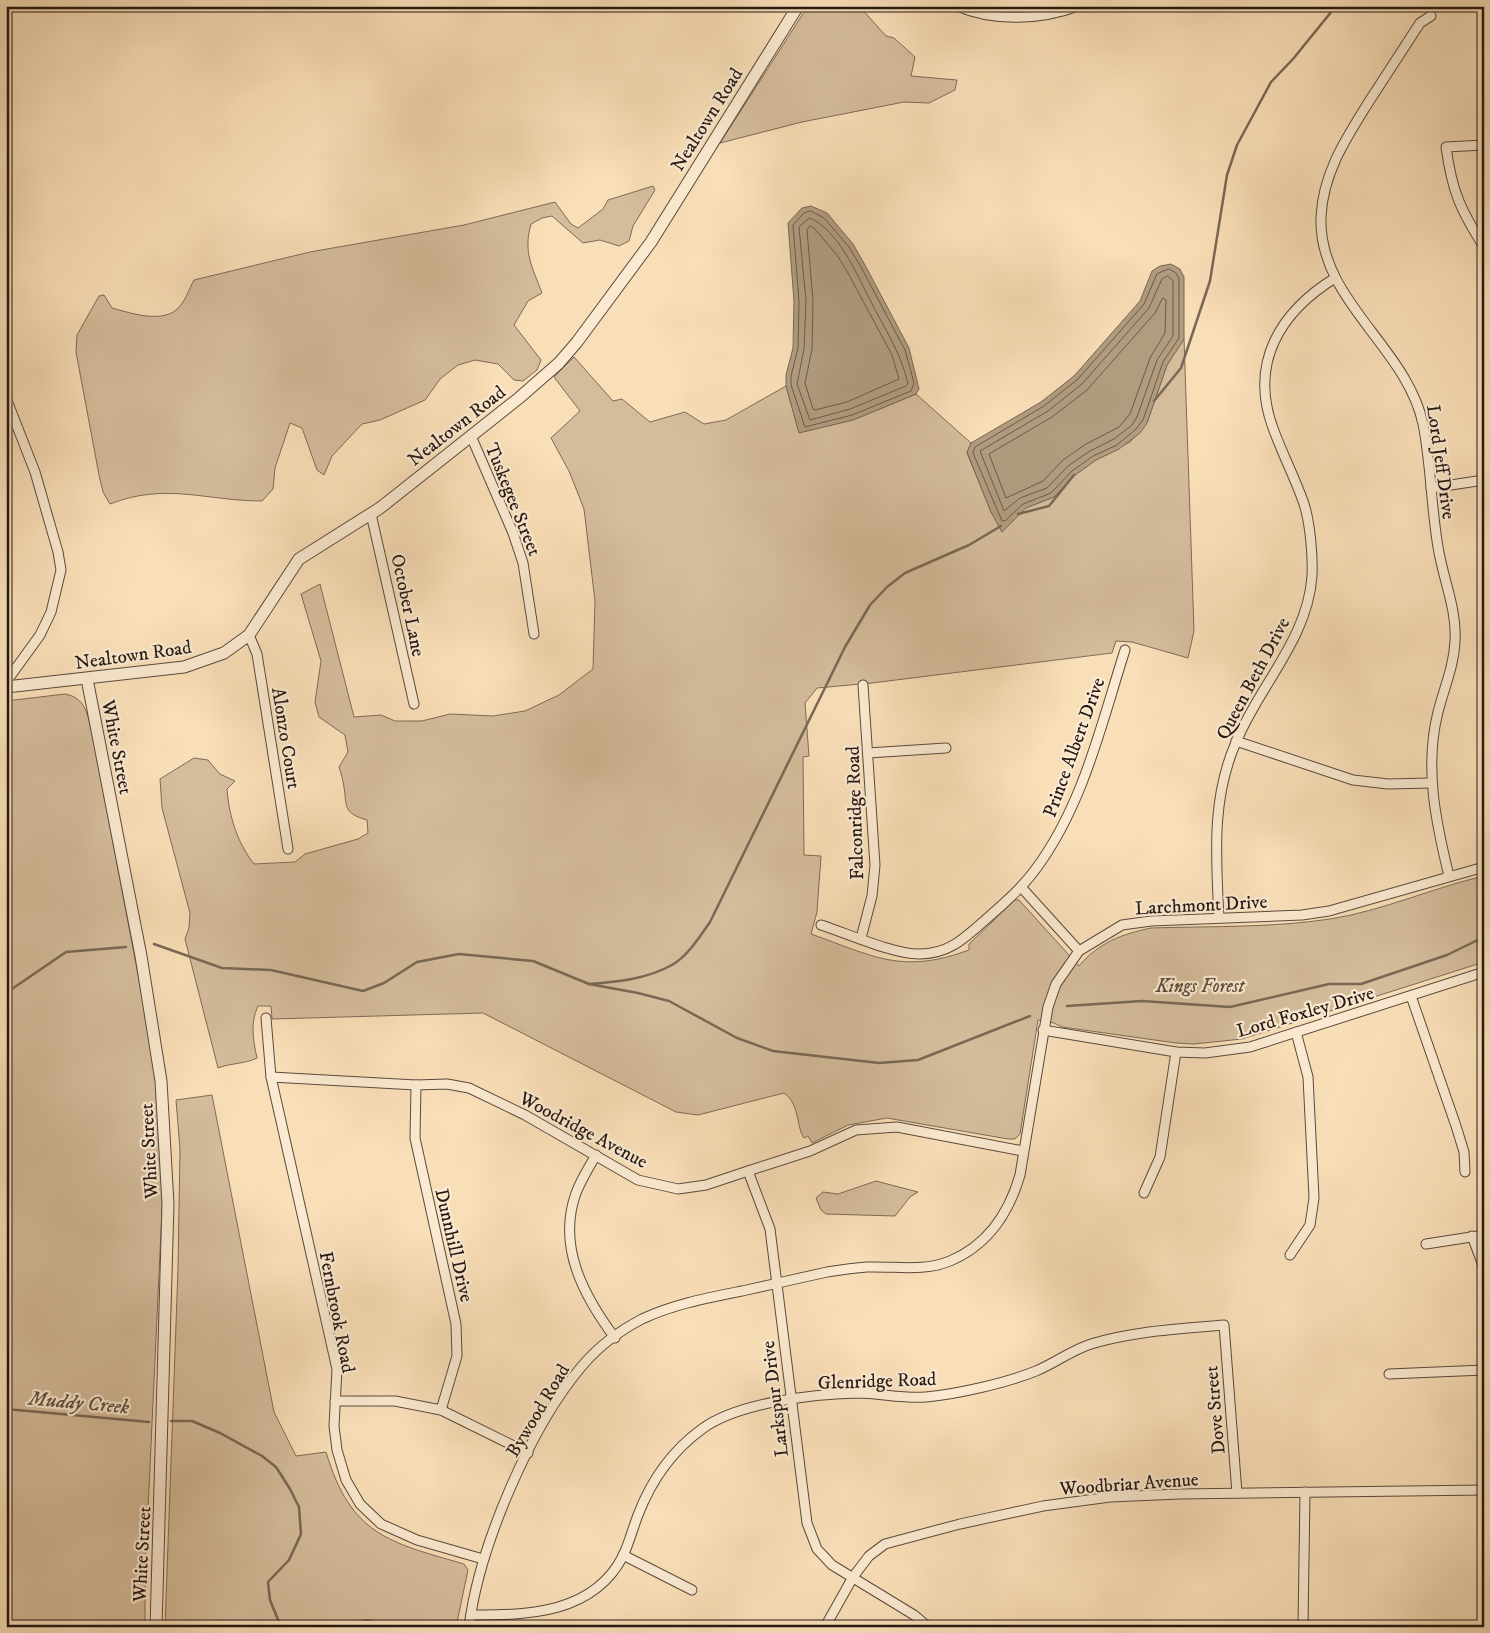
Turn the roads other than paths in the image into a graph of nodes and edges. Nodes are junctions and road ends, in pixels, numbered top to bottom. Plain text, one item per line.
1 (798, 6) edge
2 (957, 6) edge
3 (1078, 6) edge
4 (1431, 16) dead end
5 (1484, 145) edge
6 (1484, 247) edge
7 (1334, 278) junction
8 (6, 398) edge
9 (471, 436) junction
10 (1484, 480) edge
11 (1431, 488) junction
12 (371, 514) junction
13 (534, 634) dead end
14 (248, 635) junction
15 (1125, 650) dead end
16 (87, 679) junction
17 (6, 682) edge
18 (863, 685) dead end
19 (6, 687) edge
20 (414, 704) dead end
21 (1236, 741) junction
22 (946, 748) dead end
23 (868, 754) junction
24 (1432, 783) junction
25 (288, 848) dead end
26 (1484, 867) edge
27 (1449, 876) junction
28 (1021, 887) junction
29 (1218, 918) junction
30 (821, 925) dead end
31 (861, 938) junction
32 (1079, 951) junction
33 (1484, 972) edge
34 (1411, 996) junction
35 (266, 1018) dead end
36 (1043, 1030) junction
37 (1296, 1032) junction
38 (1176, 1052) junction
39 (271, 1077) junction
40 (416, 1085) junction
41 (1023, 1151) junction
42 (596, 1155) junction
43 (748, 1171) junction
44 (1465, 1172) dead end
45 (1144, 1193) dead end
46 (1484, 1235) edge
47 (1472, 1236) junction
48 (1426, 1244) dead end
49 (1290, 1255) dead end
50 (904, 1268) joint
51 (1484, 1268) edge
52 (777, 1284) junction
53 (1224, 1326) joint
54 (615, 1338) junction
55 (1484, 1370) edge
56 (1389, 1374) dead end
57 (790, 1400) junction
58 (335, 1401) junction
59 (441, 1410) junction
60 (528, 1453) junction
61 (1484, 1490) edge
62 (1305, 1492) junction
63 (1237, 1493) junction
64 (624, 1555) junction
65 (483, 1559) junction
66 (853, 1577) junction
67 (692, 1590) dead end
68 (471, 1615) junction
69 (156, 1627) edge
70 (469, 1627) edge
71 (825, 1627) edge
72 (928, 1627) edge
73 (1303, 1627) edge

1 - 9 street, Nealtown Road
2 - 3 street
4 - 7 street, Lord Jeff Drive
5 - 6 street
7 - 11 street, Lord Jeff Drive
7 - 21 street, Queen Beth Drive
8 - 17 street
9 - 12 street, Nealtown Road
9 - 13 street, Tuskegee Street
10 - 11 street
11 - 24 street, Lord Jeff Drive
12 - 14 street, Nealtown Road
12 - 20 street, October Lane
14 - 16 street, Nealtown Road
14 - 25 street, Alonzo Court
15 - 28 street, Prince Albert Drive
16 - 19 street, Nealtown Road
16 - 69 street, White Street
18 - 23 street, Falconridge Road
21 - 24 street
21 - 29 street, Queen Beth Drive
22 - 23 street
23 - 31 street, Falconridge Road
24 - 27 street, Lord Jeff Drive
26 - 27 street, Larchmont Drive
27 - 29 street, Larchmont Drive
28 - 31 street, Prince Albert Drive
28 - 32 street
29 - 32 street, Larchmont Drive
30 - 31 street, Prince Albert Drive
32 - 36 street, Larchmont Drive
33 - 34 street, Lord Foxley Drive
34 - 37 street, Lord Foxley Drive
34 - 44 street
35 - 39 street, Fernbrook Road
36 - 38 street, Lord Foxley Drive
36 - 41 street, Larchmont Drive
37 - 38 street, Lord Foxley Drive
37 - 49 street
38 - 45 street
39 - 40 street, Woodridge Avenue
39 - 58 street, Fernbrook Road
40 - 42 street, Woodridge Avenue
40 - 59 street, Dunnhill Drive
41 - 43 street, Woodridge Avenue
41 - 50 street, Larchmont Drive
42 - 43 street, Woodridge Avenue
42 - 54 street
43 - 52 street, Larkspur Drive
46 - 47 street
47 - 48 street
47 - 51 street
50 - 52 street, Bywood Road
52 - 54 street, Bywood Road
52 - 57 street, Larkspur Drive
53 - 57 street, Glenridge Road
53 - 63 street, Dove Street
54 - 60 street, Bywood Road
55 - 56 street
57 - 64 street, Glenridge Road
57 - 66 street, Larkspur Drive
58 - 59 street
58 - 65 street, Fernbrook Road
59 - 60 street
60 - 65 street, Bywood Road
61 - 62 street, Woodbriar Avenue
62 - 63 street, Woodbriar Avenue
62 - 73 street
63 - 66 street, Woodbriar Avenue
64 - 67 street
64 - 68 street, Glenridge Road
65 - 68 street, Bywood Road
66 - 71 street, Woodbriar Avenue
66 - 72 street, Larkspur Drive
68 - 70 street, Bywood Road

